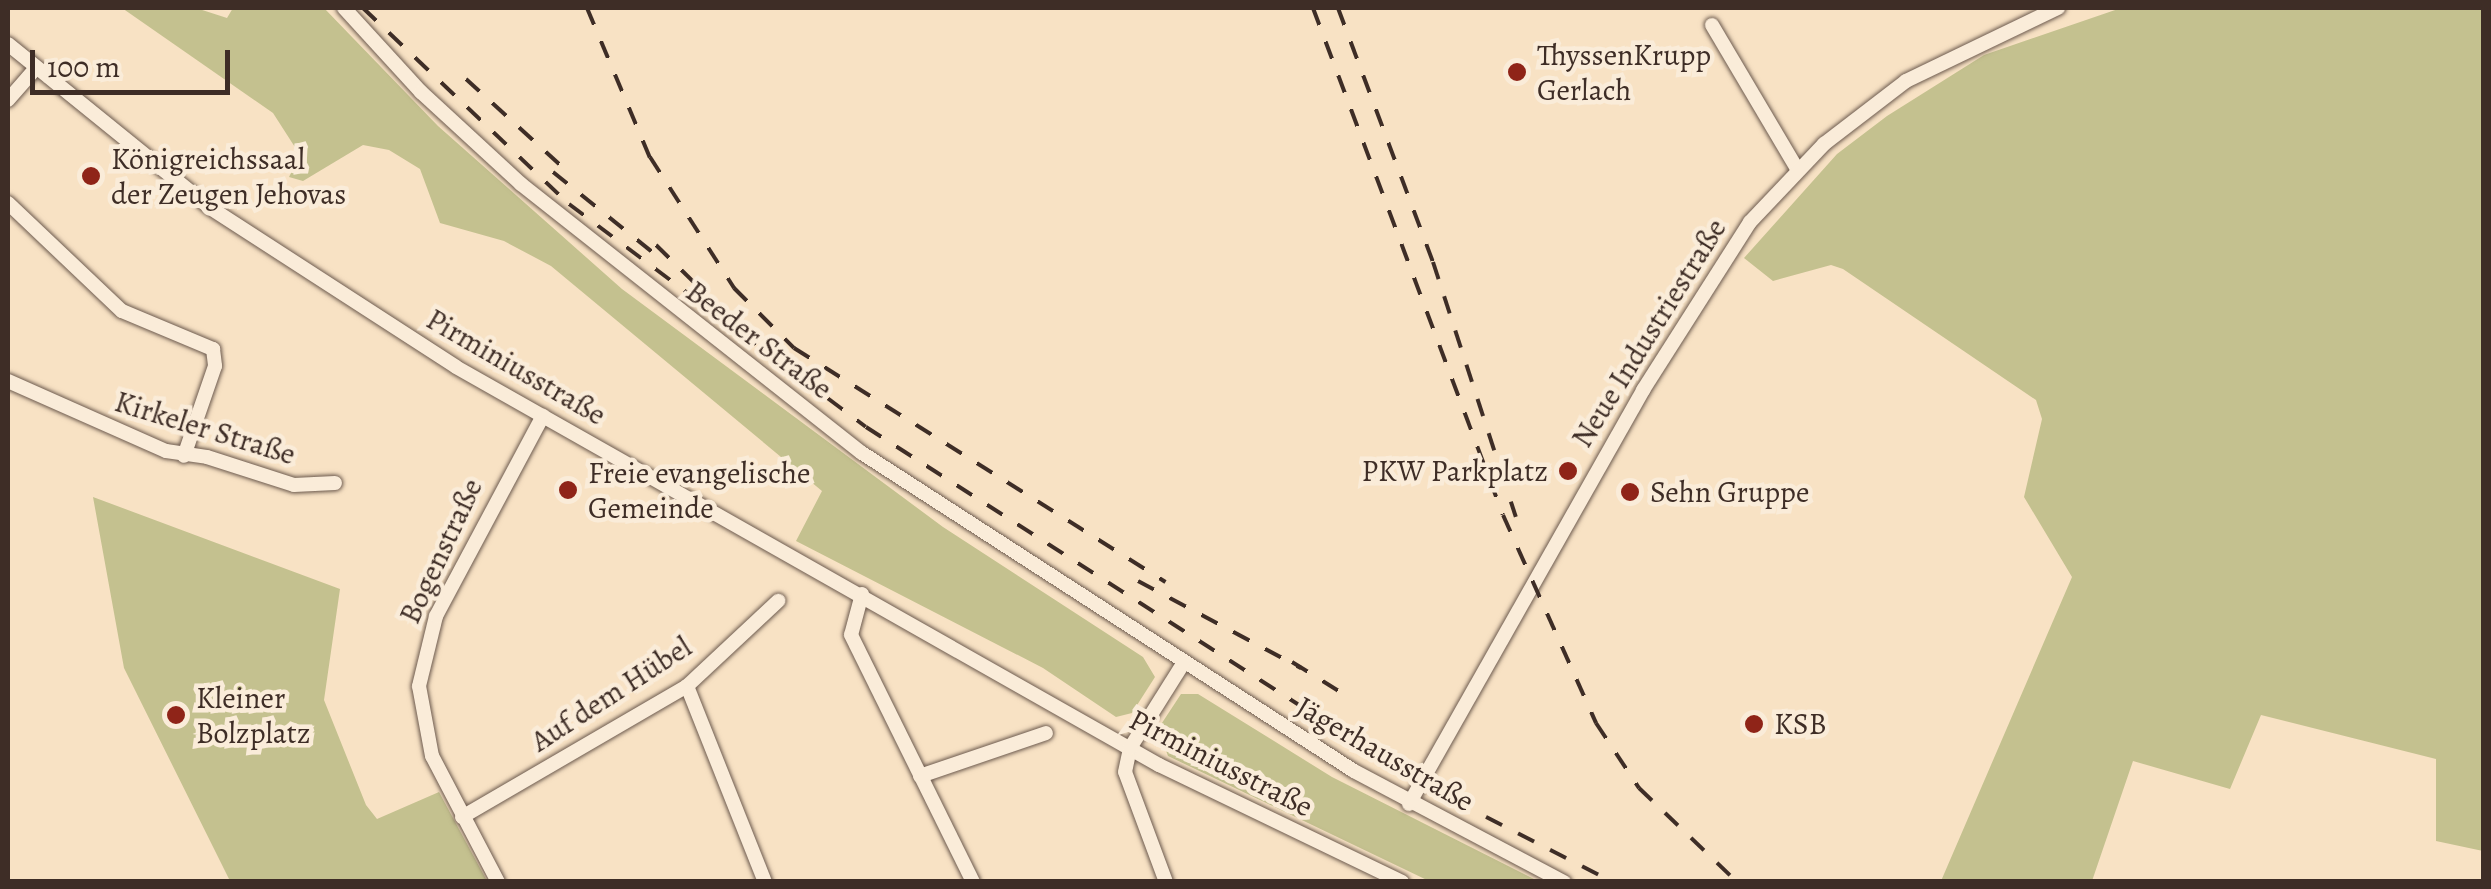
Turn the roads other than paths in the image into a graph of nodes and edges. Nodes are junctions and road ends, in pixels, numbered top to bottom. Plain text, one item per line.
1 (344, 8) edge
2 (2058, 8) edge
3 (1712, 26) dead end
4 (8, 44) edge
5 (36, 68) junction
6 (8, 100) edge
7 (1797, 169) junction
8 (8, 203) edge
9 (8, 381) edge
10 (543, 416) junction
11 (184, 456) junction
12 (335, 482) dead end
13 (862, 594) junction
14 (778, 601) dead end
15 (1183, 664) junction
16 (687, 686) junction
17 (1046, 732) dead end
18 (1130, 748) junction
19 (920, 776) junction
20 (1409, 804) junction
21 (462, 817) junction
22 (498, 882) edge
23 (765, 882) edge
24 (973, 882) edge
25 (1166, 882) edge
26 (1402, 882) edge
27 (1564, 882) edge

1 - 15 street, Beeder Straße
2 - 7 street, Neue Industriestraße
3 - 7 street
4 - 5 street, Pirminiusstraße
5 - 6 street
5 - 10 street, Pirminiusstraße
7 - 20 street, Neue Industriestraße
8 - 11 street
9 - 11 street, Kirkeler Straße
10 - 13 street, Pirminiusstraße
10 - 21 street, Bogenstraße
11 - 12 street, Kirkeler Straße
13 - 18 street, Pirminiusstraße
13 - 19 street
14 - 16 street, Auf dem Hübel
15 - 18 street
15 - 20 street, Jägerhausstraße
16 - 21 street, Auf dem Hübel
16 - 23 street
17 - 19 street
18 - 25 street
18 - 26 street, Pirminiusstraße
19 - 24 street
20 - 27 street, Jägerhausstraße
21 - 22 street, Bogenstraße

